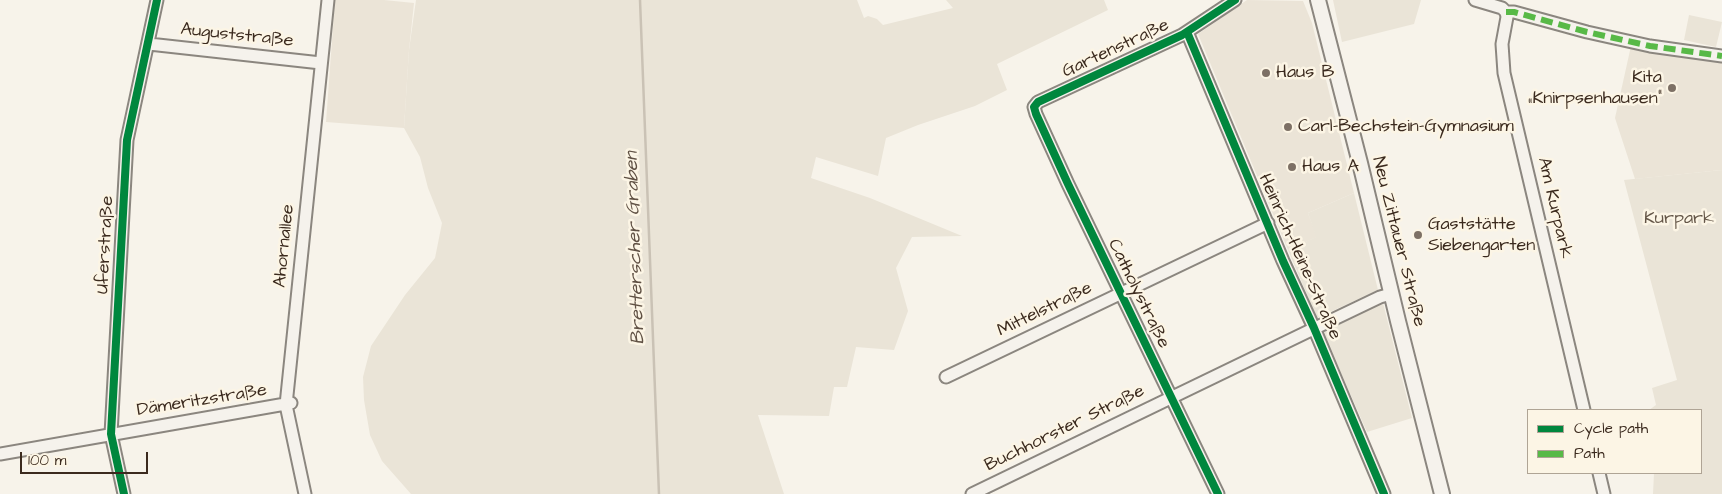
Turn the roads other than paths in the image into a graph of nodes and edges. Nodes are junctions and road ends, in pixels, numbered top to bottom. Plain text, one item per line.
1 (158, 0) edge
2 (328, 0) edge
3 (1235, 0) edge
4 (1318, 0) edge
5 (1475, 0) edge
6 (1506, 12) junction
7 (1187, 32) junction
8 (149, 44) junction
9 (1722, 56) edge
10 (321, 63) junction
11 (1034, 107) joint
12 (1268, 223) junction
13 (1121, 293) junction
14 (1391, 294) junction
15 (1314, 328) junction
16 (946, 377) dead end
17 (1171, 398) junction
18 (289, 404) junction
19 (1584, 409) edge
20 (111, 434) junction
21 (0, 454) edge
22 (1599, 474) edge
23 (975, 493) edge
24 (1214, 493) edge
25 (124, 494) edge
26 (305, 494) edge
27 (1384, 494) edge
28 (1442, 494) edge
29 (1604, 494) edge

1 - 8 street, Uferstraße
2 - 10 street, Ahornallee
3 - 7 street, Gartenstraße
4 - 14 main road, Neu Zittauer Straße
5 - 6 street
6 - 9 street
6 - 19 street, Am Kurpark
7 - 11 street, Gartenstraße
7 - 12 street, Heinrich-Heine-Straße
8 - 10 street, Auguststraße
8 - 20 street, Uferstraße
10 - 18 street, Ahornallee
11 - 13 street, Catholystraße
12 - 13 street, Mittelstraße
12 - 15 street, Heinrich-Heine-Straße
13 - 16 street, Mittelstraße
13 - 17 street, Catholystraße
14 - 15 street, Buchhorster Straße
14 - 28 main road, Neu Zittauer Straße
15 - 17 street, Buchhorster Straße
15 - 27 street, Heinrich-Heine-Straße
17 - 23 street, Buchhorster Straße
17 - 24 street, Catholystraße
18 - 20 street, Dämeritzstraße
18 - 26 street, Ahornallee
20 - 21 street, Dämeritzstraße
20 - 25 street, Uferstraße
22 - 29 street

